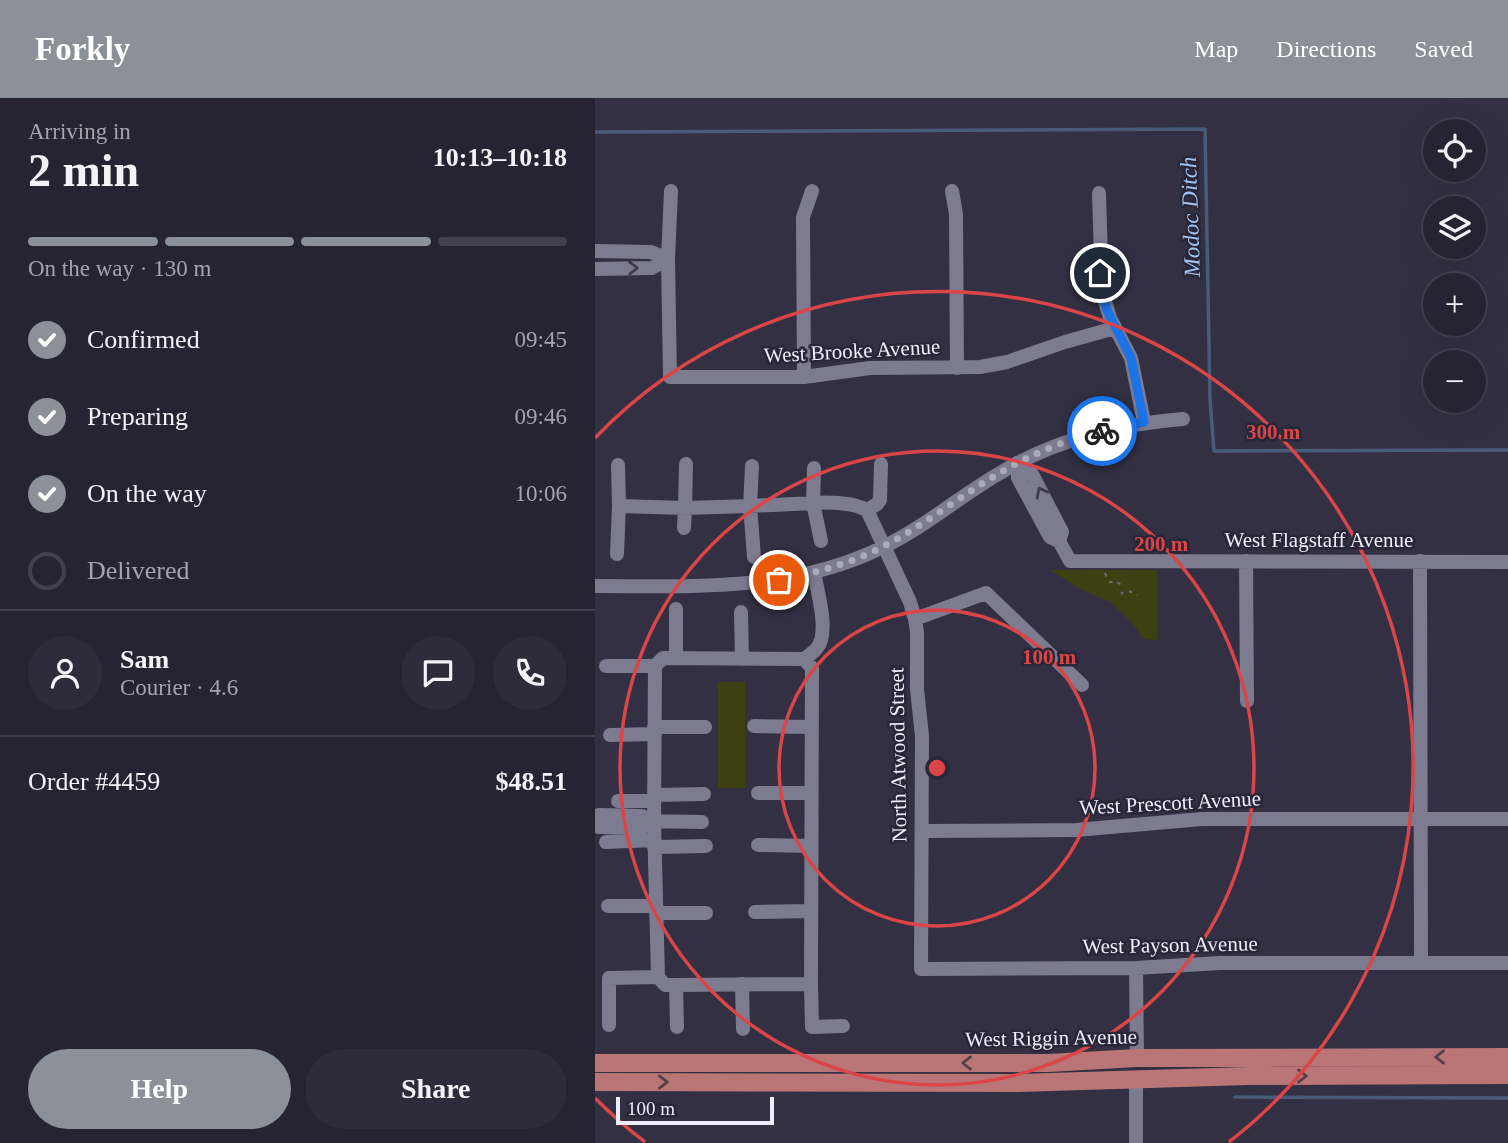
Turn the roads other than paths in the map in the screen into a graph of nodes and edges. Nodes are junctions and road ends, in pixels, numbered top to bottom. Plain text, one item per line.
1 (671, 191) dead end
2 (813, 191) dead end
3 (952, 191) dead end
4 (1099, 192) dead end
5 (595, 251) edge
6 (668, 260) junction
7 (595, 269) edge
8 (1115, 328) junction
9 (957, 368) junction
10 (804, 377) junction
11 (1183, 419) dead end
12 (1144, 422) junction
13 (1017, 463) junction
14 (686, 464) dead end
15 (881, 464) dead end
16 (618, 465) dead end
17 (752, 466) dead end
18 (814, 468) dead end
19 (813, 503) junction
20 (619, 506) junction
21 (750, 506) junction
22 (685, 508) junction
23 (867, 510) junction
24 (684, 528) dead end
25 (821, 541) dead end
26 (883, 547) junction
27 (617, 554) dead end
28 (754, 557) dead end
29 (1247, 561) junction
30 (1420, 561) junction
31 (1508, 562) edge
32 (814, 572) junction
33 (595, 586) edge
34 (676, 609) dead end
35 (741, 611) dead end
36 (915, 619) junction
37 (676, 658) junction
38 (742, 659) junction
39 (804, 659) junction
40 (606, 666) dead end
41 (655, 666) junction
42 (1082, 685) dead end
43 (1247, 701) dead end
44 (754, 726) dead end
45 (705, 727) dead end
46 (812, 727) junction
47 (655, 730) junction
48 (610, 734) dead end
49 (758, 793) dead end
50 (811, 793) junction
51 (705, 794) dead end
52 (654, 798) junction
53 (619, 815) junction
54 (1420, 819) junction
55 (1508, 819) edge
56 (595, 822) edge
57 (650, 822) junction
58 (702, 822) dead end
59 (922, 831) junction
60 (606, 842) dead end
61 (654, 844) junction
62 (758, 845) dead end
63 (706, 846) dead end
64 (811, 846) junction
65 (608, 906) dead end
66 (656, 909) junction
67 (811, 911) junction
68 (755, 912) dead end
69 (706, 913) dead end
70 (1421, 963) junction
71 (1508, 963) edge
72 (1136, 968) junction
73 (921, 969) joint
74 (658, 977) junction
75 (742, 984) junction
76 (811, 984) junction
77 (676, 985) junction
78 (609, 1025) dead end
79 (843, 1026) dead end
80 (677, 1027) dead end
81 (743, 1029) dead end
82 (1508, 1057) edge
83 (1137, 1058) junction
84 (1280, 1058) junction
85 (595, 1063) edge
86 (1508, 1075) edge
87 (1136, 1080) junction
88 (595, 1082) edge
89 (981, 1083) junction
90 (1136, 1143) edge

1 - 6 street
2 - 10 street
3 - 9 street
4 - 8 street
5 - 6 street
7 -> 6 street
6 - 10 street, West Brooke Avenue
8 - 9 street, West Brooke Avenue
8 - 12 street
9 - 10 street, West Brooke Avenue
11 - 12 street
12 - 13 street
13 - 26 street
13 - 29 street, West Flagstaff Avenue
14 - 22 street
15 - 23 street
16 - 20 street
17 - 21 street
18 - 19 street
19 - 21 street
19 - 23 street
19 - 25 street
20 - 22 street
20 - 27 street
21 - 22 street
21 - 28 street
22 - 24 street
23 - 26 street, North Atwood Street
26 - 32 street
26 - 36 street, North Atwood Street
29 - 30 street, West Flagstaff Avenue
29 - 43 street
30 - 31 street, West Flagstaff Avenue
30 - 54 street
32 - 33 street
32 - 39 street
34 - 37 street
35 - 38 street
36 - 42 street
36 - 59 street, North Atwood Street
37 - 38 street
37 - 41 street
38 - 39 street
39 - 46 street
40 - 41 street
41 - 47 street
44 - 46 street
45 - 47 street
46 - 50 street
47 - 48 street
47 - 52 street
49 - 50 street
50 - 64 street
51 - 52 street
52 - 53 street
52 - 57 street
53 - 56 street
53 - 57 street
54 - 55 street, West Prescott Avenue
54 - 59 street, West Prescott Avenue
54 - 70 street
57 - 58 street
57 - 61 street
59 - 73 street, North Atwood Street
60 - 61 street
61 - 63 street
61 - 66 street
62 - 64 street
64 - 67 street
65 - 66 street
66 - 69 street
66 - 74 street
67 - 68 street
67 - 76 street
70 - 71 street, West Payson Avenue
70 - 72 street, West Payson Avenue
72 - 73 street, West Payson Avenue
72 - 83 street
74 - 77 street
74 - 78 street
75 - 76 street
75 - 77 street
75 - 81 street
76 - 79 street
77 - 80 street
82 -> 84 main road, West Riggin Avenue
83 - 84 main road, West Riggin Avenue
83 -> 85 main road, West Riggin Avenue
83 - 89 main road
84 - 87 main road
87 -> 86 main road, West Riggin Avenue
87 - 89 main road, West Riggin Avenue
87 - 90 street
88 -> 89 main road, West Riggin Avenue

